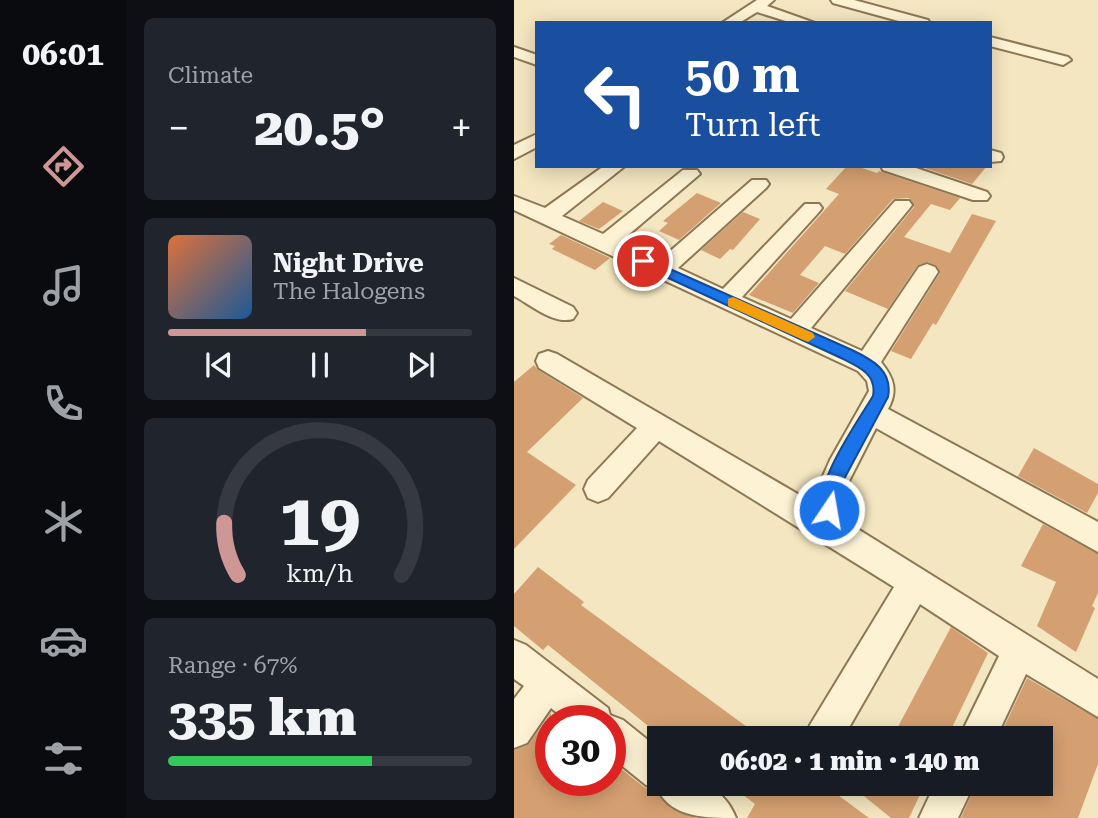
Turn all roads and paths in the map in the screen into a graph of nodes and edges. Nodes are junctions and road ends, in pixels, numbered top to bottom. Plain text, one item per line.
1 (838, 0) edge
2 (761, 4) edge
3 (732, 21) edge
4 (803, 21) edge
5 (916, 21) edge
6 (992, 42) edge
7 (514, 52) edge
8 (535, 59) edge
9 (1063, 60) dead end
10 (535, 140) edge
11 (514, 153) edge
12 (613, 168) edge
13 (675, 168) edge
14 (914, 170) edge
15 (690, 174) junction
16 (711, 181) dead end
17 (759, 184) dead end
18 (980, 196) dead end
19 (514, 202) edge
20 (902, 205) dead end
21 (812, 208) dead end
22 (547, 217) junction
23 (605, 244) junction
24 (662, 270) junction
25 (927, 272) dead end
26 (514, 286) edge
27 (727, 299) junction
28 (565, 313) dead end
29 (795, 331) junction
30 (548, 361) dead end
31 (867, 364) junction
32 (872, 413) junction
33 (656, 426) junction
34 (598, 489) dead end
35 (845, 538) junction
36 (1097, 538) edge
37 (914, 583) junction
38 (1020, 650) junction
39 (514, 657) edge
40 (547, 683) junction
41 (1097, 700) edge
42 (575, 705) edge
43 (830, 726) edge
44 (983, 726) edge
45 (514, 730) edge
46 (626, 746) edge
47 (647, 762) edge
48 (689, 796) edge
49 (949, 796) edge
50 (716, 818) edge
51 (939, 818) edge

1 - 5 street
2 - 3 street
2 - 4 street
6 - 9 street
7 - 8 street
10 - 11 street
12 - 22 street
13 - 15 street
14 - 18 street
15 - 16 street
15 - 23 street
17 - 24 street
19 - 22 street
20 - 29 street
21 - 27 street
22 - 23 street
23 - 24 street
24 - 27 street
25 - 31 street
26 - 28 street
27 - 29 street
29 - 31 street
30 - 33 street
31 - 32 street
32 - 35 street
32 - 36 street
33 - 34 street
33 - 35 street
35 - 37 street
37 - 38 street
37 - 43 street
38 - 41 street
38 - 44 street
39 - 40 street
40 - 42 street
40 - 45 street
46 - 47 street
48 - 50 street
49 - 51 street

